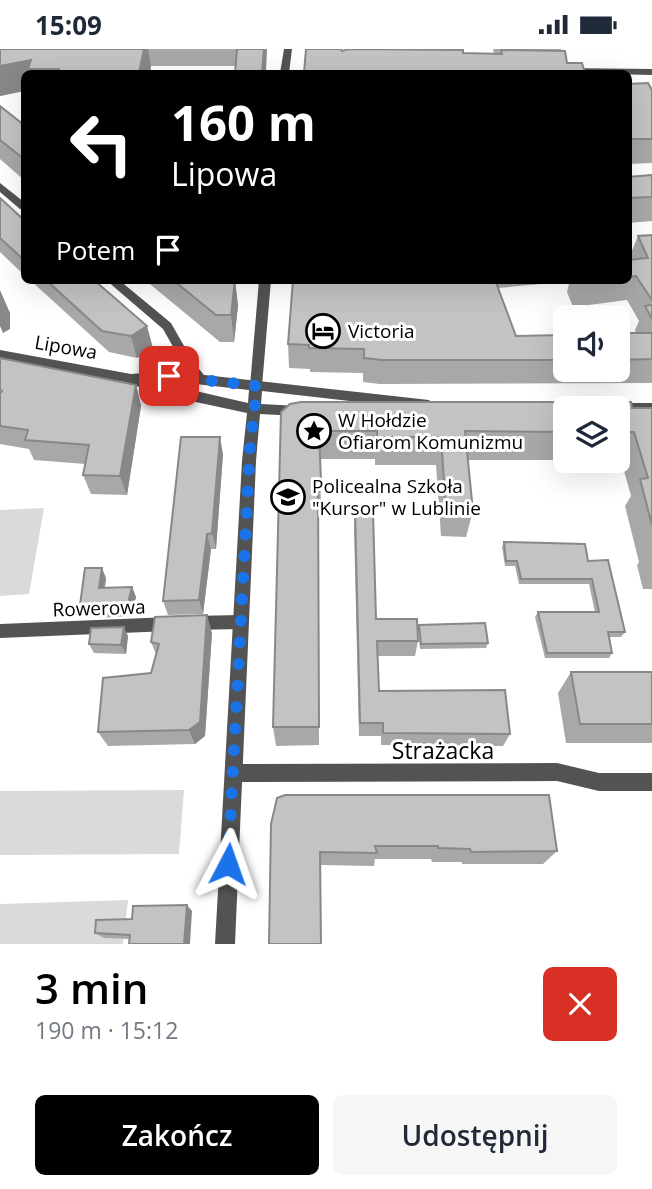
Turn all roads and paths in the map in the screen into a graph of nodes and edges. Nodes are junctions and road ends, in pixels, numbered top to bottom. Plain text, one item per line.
1 (288, 49) edge
2 (285, 70) edge
3 (632, 72) edge
4 (652, 72) edge
5 (1, 188) edge
6 (21, 205) edge
7 (118, 284) edge
8 (265, 284) edge
9 (0, 355) edge
10 (126, 377) junction
11 (201, 379) junction
12 (257, 386) junction
13 (630, 408) edge
14 (652, 408) edge
15 (254, 409) junction
16 (307, 411) edge
17 (367, 412) edge
18 (241, 622) junction
19 (0, 631) edge
20 (234, 773) junction
21 (652, 782) edge
22 (225, 944) edge

1 - 2 street
3 - 4 street
5 - 6 street
7 - 11 street
8 - 12 street
9 - 10 street, Lipowa
10 - 11 street, Lipowa
10 - 15 street, Lipowa
11 - 12 street, Lipowa
12 - 15 street
12 - 17 street, Lipowa
13 - 14 street
15 - 16 street, Lipowa
15 - 18 street
18 - 19 street, Rowerowa
18 - 20 street
20 - 21 street, Strażacka
20 - 22 street

